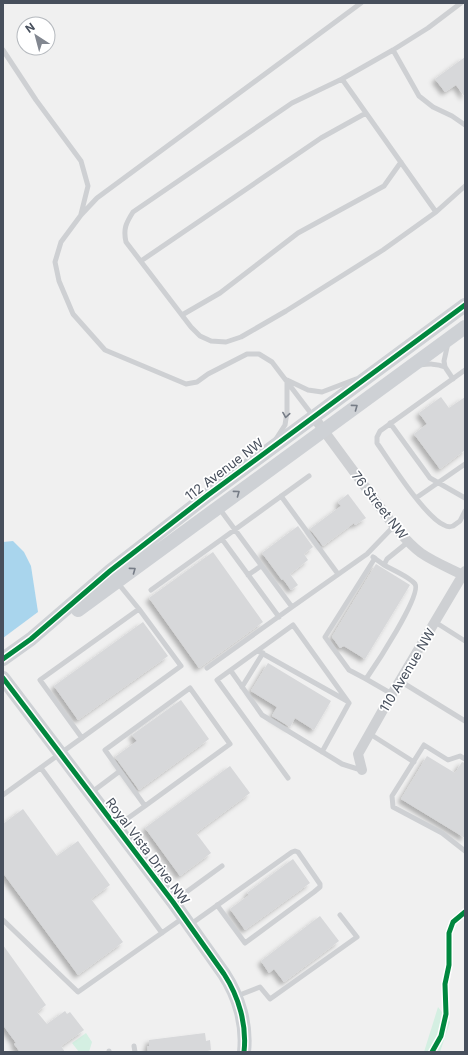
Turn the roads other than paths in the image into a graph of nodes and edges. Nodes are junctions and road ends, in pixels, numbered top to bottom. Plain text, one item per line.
1 (361, 3) edge
2 (461, 3) edge
3 (3, 50) edge
4 (393, 50) junction
5 (342, 79) junction
6 (366, 113) junction
7 (465, 125) edge
8 (401, 162) junction
9 (465, 186) edge
10 (436, 212) junction
11 (81, 215) junction
12 (141, 261) junction
13 (465, 305) edge
14 (182, 315) junction
15 (465, 327) edge
16 (450, 338) junction
17 (410, 366) junction
18 (445, 367) junction
19 (378, 369) junction
20 (465, 370) edge
21 (453, 379) junction
22 (287, 380) junction
23 (313, 416) junction
24 (390, 424) junction
25 (323, 430) junction
26 (271, 447) junction
27 (465, 464) edge
28 (309, 476) dead end
29 (438, 482) junction
30 (281, 496) junction
31 (416, 498) junction
32 (465, 498) edge
33 (218, 507) junction
34 (465, 511) edge
35 (394, 526) junction
36 (235, 530) junction
37 (222, 538) junction
38 (408, 542) junction
39 (368, 554) junction
40 (375, 558) junction
41 (384, 565) junction
42 (261, 566) junction
43 (464, 573) edge
44 (338, 574) junction
45 (248, 575) junction
46 (117, 581) junction
47 (151, 590) dead end
48 (292, 607) junction
49 (138, 608) junction
50 (279, 617) junction
51 (435, 622) junction
52 (31, 639) junction
53 (465, 640) edge
54 (260, 652) junction
55 (3, 659) edge
56 (207, 668) dead end
57 (230, 671) junction
58 (3, 678) edge
59 (366, 679) junction
60 (400, 682) junction
61 (242, 687) junction
62 (392, 694) junction
63 (349, 703) junction
64 (465, 721) edge
65 (370, 734) junction
66 (82, 738) junction
67 (322, 752) junction
68 (61, 754) junction
69 (465, 759) edge
70 (414, 762) junction
71 (41, 768) junction
72 (362, 770) joint
73 (120, 771) junction
74 (288, 778) dead end
75 (90, 793) junction
76 (3, 796) edge
77 (145, 806) junction
78 (115, 827) junction
79 (465, 851) edge
80 (222, 866) dead end
81 (173, 902) junction
82 (217, 905) junction
83 (340, 915) dead end
84 (3, 920) edge
85 (187, 921) junction
86 (162, 933) junction
87 (236, 996) junction
88 (134, 1046) dead end
89 (135, 1052) edge
90 (244, 1052) edge

1 - 11 lane
2 - 4 lane
3 - 11 lane
4 - 5 lane
4 - 7 lane
5 - 6 lane
5 - 12 lane
6 - 8 lane
6 - 12 lane
8 - 10 lane
8 - 14 lane
9 - 10 lane
10 - 14 lane
11 - 22 lane
12 - 14 lane
13 - 19 street, 112 Avenue NW
15 - 16 street, 112 Avenue NW
16 - 17 street, 112 Avenue NW
16 - 18 lane
17 - 18 lane
25 -> 17 street, 112 Avenue NW
18 - 21 lane
19 - 22 lane
19 - 23 street, 112 Avenue NW
20 - 21 lane
21 - 24 lane
22 - 23 lane
22 -> 26 lane
23 - 25 street, 76 Street NW
23 - 26 street, 112 Avenue NW
24 - 29 lane
24 - 31 lane
33 -> 25 street, 112 Avenue NW
25 - 35 street, 76 Street NW
26 - 52 street, 112 Avenue NW
27 - 29 lane
28 - 30 lane
29 - 31 lane
29 - 32 lane
30 - 36 lane
30 - 44 lane
31 - 34 lane
33 - 36 lane
46 -> 33 street, 112 Avenue NW
35 - 38 street, 76 Street NW
35 - 39 lane
36 - 37 lane
36 - 42 lane
37 - 45 lane
37 - 47 lane
38 - 41 lane
38 - 43 street, 76 Street NW
39 - 40 lane
39 - 44 lane
40 - 41 lane
40 - 59 lane
41 - 59 lane
42 - 45 lane
42 - 48 lane
43 - 51 street, 110 Avenue NW
44 - 48 lane
45 - 50 lane
46 - 49 lane
46 - 52 street, 112 Avenue NW
48 - 50 lane
49 - 66 lane
49 - 66 lane
50 - 56 lane
51 - 53 lane
51 - 60 street, 110 Avenue NW
52 - 55 street, 112 Avenue NW
54 - 57 lane
54 - 61 lane
54 - 63 lane
54 - 63 lane
57 - 61 lane
57 - 74 lane
58 - 68 street, Royal Vista Drive NW
59 - 62 lane
60 - 62 street, 110 Avenue NW
60 - 64 lane
61 - 67 lane
62 - 65 street, 110 Avenue NW
63 - 67 lane
65 - 70 lane
65 - 72 street, 110 Avenue NW
66 - 68 lane
67 - 72 lane
68 - 71 lane
68 - 75 street, Royal Vista Drive NW
69 - 70 lane
70 - 79 lane
71 - 76 lane
71 - 86 lane
73 - 75 lane
73 - 77 lane
73 - 77 lane
75 - 78 street, Royal Vista Drive NW
77 - 78 lane
78 - 81 street, Royal Vista Drive NW
80 - 81 lane
81 - 85 street, Royal Vista Drive NW
82 - 82 lane
82 - 85 lane
83 - 87 lane
84 - 86 lane
85 - 86 lane
85 - 87 street, Royal Vista Drive NW
87 - 90 street, Royal Vista Drive NW
88 - 89 lane

